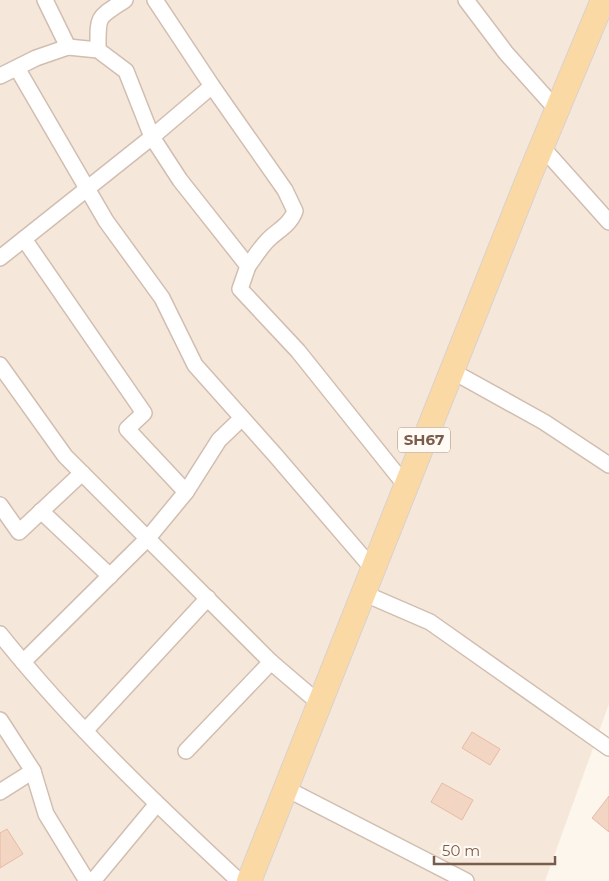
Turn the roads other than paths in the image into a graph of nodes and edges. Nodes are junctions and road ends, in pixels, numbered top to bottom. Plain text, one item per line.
1 (44, 0) edge
2 (125, 0) edge
3 (155, 0) edge
4 (466, 0) edge
5 (604, 0) edge
6 (68, 47) junction
7 (98, 50) junction
8 (17, 68) junction
9 (0, 76) edge
10 (212, 86) junction
11 (557, 110) junction
12 (152, 137) junction
13 (542, 147) junction
14 (88, 189) junction
15 (609, 222) edge
16 (24, 239) junction
17 (0, 258) edge
18 (248, 266) junction
19 (0, 365) edge
20 (452, 371) junction
21 (242, 418) junction
22 (609, 465) edge
23 (82, 473) junction
24 (406, 486) junction
25 (186, 492) junction
26 (0, 506) edge
27 (40, 511) junction
28 (148, 538) junction
29 (373, 568) junction
30 (110, 576) junction
31 (363, 593) junction
32 (208, 598) junction
33 (0, 634) edge
34 (23, 662) junction
35 (271, 662) junction
36 (319, 703) junction
37 (0, 720) edge
38 (85, 731) junction
39 (609, 748) edge
40 (186, 751) dead end
41 (33, 771) junction
42 (285, 788) junction
43 (0, 792) edge
44 (156, 805) junction
45 (251, 879) edge
46 (87, 881) edge
47 (93, 881) edge
48 (466, 881) edge

1 - 6 street
2 - 7 street
3 - 10 street
4 - 11 street
5 - 11 main road, SH67
6 - 7 street
6 - 8 street
7 - 12 street
8 - 9 street
8 - 14 street
10 - 12 street
10 - 18 street
11 - 13 main road, SH67
12 - 14 street
12 - 18 street
13 - 15 street
13 - 20 main road, SH67
14 - 16 street
14 - 21 street
16 - 17 street
16 - 25 street
18 - 24 street
19 - 23 street
20 - 22 street
20 - 24 main road, SH67
21 - 25 street
21 - 29 street
23 - 27 street
23 - 28 street
24 - 29 main road, SH67
25 - 28 street
26 - 27 street
27 - 30 street
28 - 30 street
28 - 32 street
29 - 31 main road, SH67
30 - 34 street
31 - 36 main road, SH67
31 - 39 street
32 - 35 street
32 - 38 street
33 - 34 street
34 - 38 street
35 - 36 street
35 - 40 street
36 - 42 main road, SH67
37 - 41 street
38 - 44 street
41 - 43 street
41 - 46 street
42 - 45 main road, SH67
42 - 48 street
44 - 45 street
44 - 47 street

